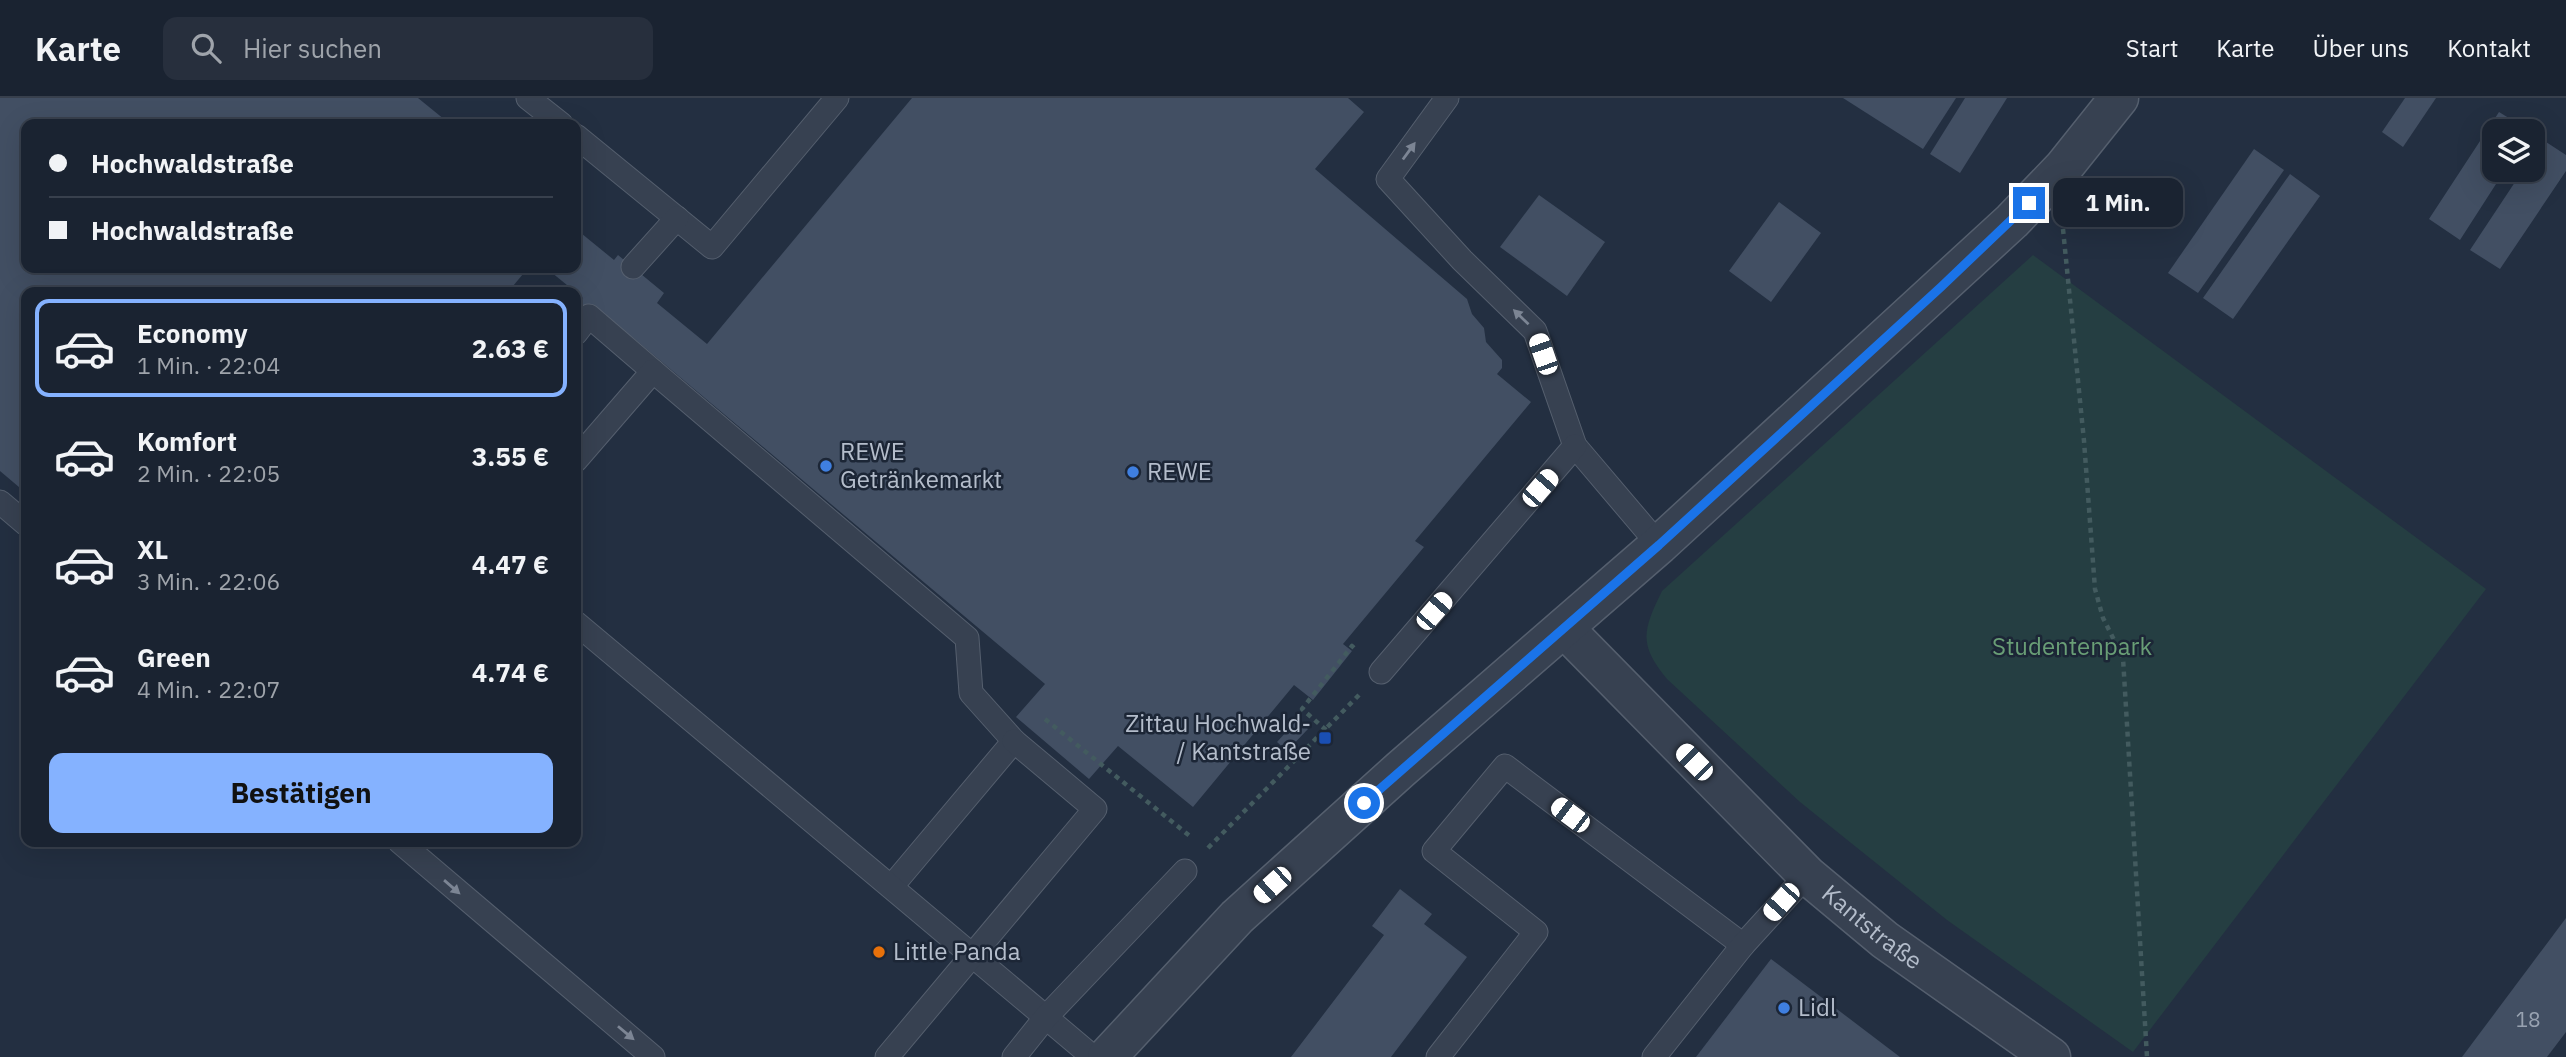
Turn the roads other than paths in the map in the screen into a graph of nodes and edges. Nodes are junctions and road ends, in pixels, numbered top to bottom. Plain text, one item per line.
1 (528, 98) edge
2 (836, 98) edge
3 (1447, 98) edge
4 (2119, 98) edge
5 (555, 119) edge
6 (581, 140) edge
7 (677, 218) junction
8 (633, 267) dead end
9 (581, 326) edge
10 (653, 371) junction
11 (1575, 446) junction
12 (581, 454) edge
13 (0, 502) edge
14 (21, 520) edge
15 (1659, 545) junction
16 (581, 627) edge
17 (1563, 628) junction
18 (1381, 672) road end
19 (1014, 741) junction
20 (406, 847) edge
21 (1185, 871) dead end
22 (1807, 876) junction
23 (892, 886) junction
24 (1743, 945) junction
25 (973, 957) junction
26 (1046, 1017) junction
27 (653, 1057) edge
28 (887, 1057) edge
29 (1014, 1057) edge
30 (1093, 1057) edge
31 (1107, 1057) edge
32 (1438, 1057) edge
33 (1654, 1057) edge
34 (2051, 1057) edge

1 - 5 lane
2 - 7 lane
11 -> 3 lane
4 - 15 street
6 - 7 lane
7 - 8 lane
9 - 10 lane
10 - 12 lane
10 - 19 lane
11 - 15 lane
11 - 18 lane
13 - 14 lane
15 - 17 street
16 - 23 lane
17 - 22 street, Kantstraße
17 - 31 street
19 - 23 lane
19 - 25 lane
20 -> 27 lane
21 - 26 lane
22 - 24 lane
22 - 34 street, Kantstraße
23 - 25 lane
24 - 32 lane
24 - 33 lane
25 - 26 lane
25 - 28 lane
26 - 29 lane
26 - 30 lane

